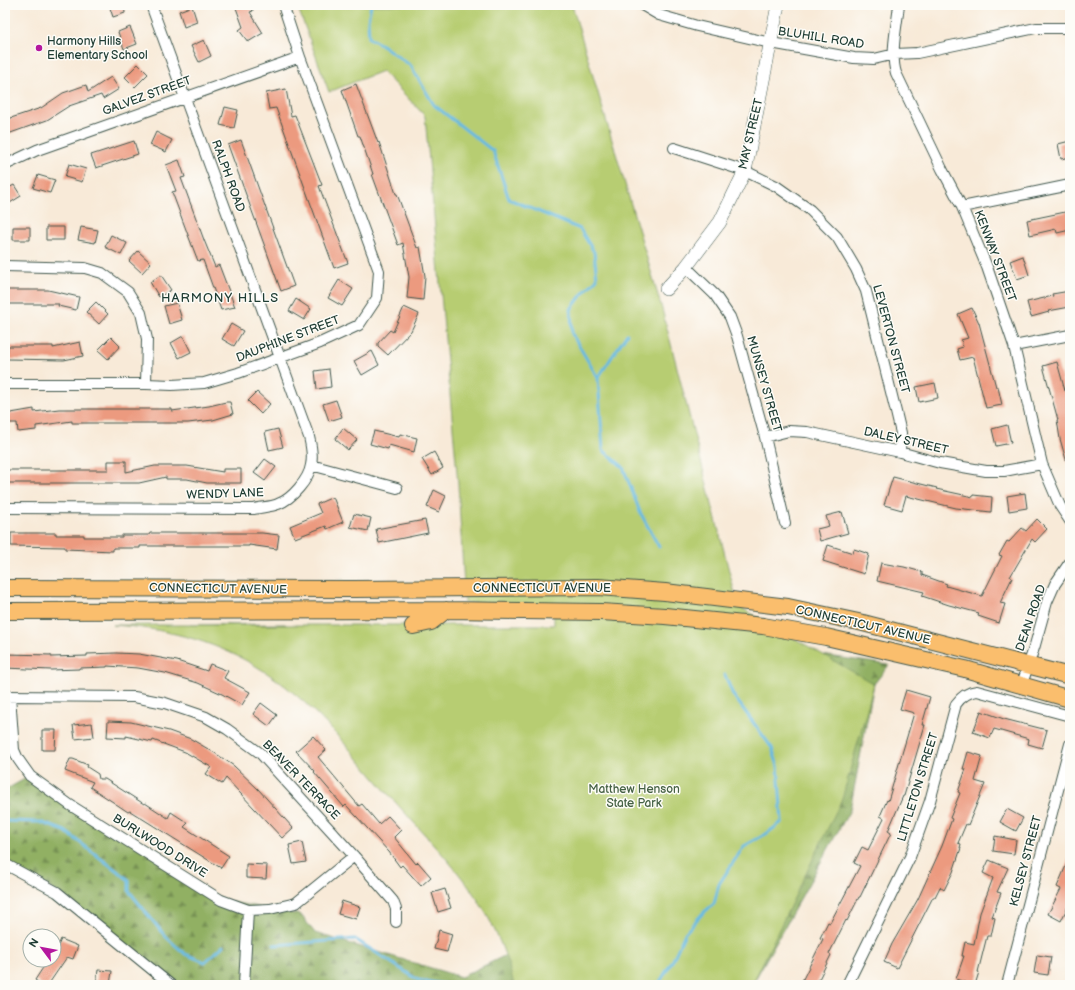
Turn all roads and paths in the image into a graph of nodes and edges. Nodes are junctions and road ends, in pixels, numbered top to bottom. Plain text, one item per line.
1 (151, 5) edge
2 (283, 5) edge
3 (642, 5) edge
4 (778, 5) edge
5 (899, 5) edge
6 (1070, 28) edge
7 (771, 43) junction
8 (895, 54) junction
9 (300, 57) junction
10 (185, 96) junction
11 (674, 148) dead end
12 (5, 165) edge
13 (744, 171) junction
14 (1070, 185) edge
15 (962, 207) junction
16 (5, 266) edge
17 (686, 267) junction
18 (666, 289) dead end
19 (1070, 334) edge
20 (1014, 346) junction
21 (280, 356) junction
22 (5, 384) edge
23 (146, 384) junction
24 (765, 437) junction
25 (900, 452) junction
26 (1042, 464) junction
27 (311, 465) junction
28 (397, 488) dead end
29 (5, 508) edge
30 (1070, 521) edge
31 (785, 523) dead end
32 (1070, 562) edge
33 (5, 588) edge
34 (353, 590) junction
35 (352, 610) junction
36 (5, 611) edge
37 (453, 611) junction
38 (413, 626) dead end
39 (1028, 666) junction
40 (1070, 676) edge
41 (1022, 684) junction
42 (8, 696) edge
43 (1070, 699) edge
44 (1070, 716) edge
45 (1070, 744) edge
46 (354, 856) junction
47 (5, 864) edge
48 (248, 910) junction
49 (396, 922) dead end
50 (171, 985) edge
51 (244, 985) edge
52 (847, 985) edge
53 (1007, 985) edge

1 - 10 street, RALPH ROAD
2 - 9 street, DAUPHINE STREET
3 - 7 street, BLUHILL ROAD
4 - 7 street, MAY STREET
5 - 8 street, KENWAY STREET
6 - 8 street, BLUHILL ROAD
7 - 8 street, BLUHILL ROAD
7 - 13 street, MAY STREET
8 - 15 street, KENWAY STREET
9 - 10 street, GALVEZ STREET
9 - 21 street, DAUPHINE STREET
10 - 12 street, GALVEZ STREET
10 - 21 street, RALPH ROAD
11 - 13 street, LEVERTON STREET
13 - 17 street, MAY STREET
13 - 25 street, LEVERTON STREET
14 - 15 street
15 - 20 street, KENWAY STREET
16 - 23 street
17 - 18 street, MAY STREET
17 - 24 street, MUNSEY STREET
19 - 20 street
20 - 26 street, KENWAY STREET
21 - 23 street, DAUPHINE STREET
21 - 27 street, WENDY LANE
22 - 23 street, DAUPHINE STREET
24 - 25 street, DALEY STREET
24 - 31 street, MUNSEY STREET
25 - 26 street, DALEY STREET
26 - 30 street, KENWAY STREET
27 - 28 street
27 - 29 street, WENDY LANE
32 - 39 street, DEAN ROAD
33 - 34 main road, CONNECTICUT AVENUE
34 - 35 main road
34 - 39 main road, CONNECTICUT AVENUE
35 - 36 main road, CONNECTICUT AVENUE
35 - 37 main road, CONNECTICUT AVENUE
37 - 38 main road
37 - 41 main road, CONNECTICUT AVENUE
39 - 40 main road, CONNECTICUT AVENUE
39 - 41 street, DEAN ROAD
41 - 43 main road, CONNECTICUT AVENUE
42 - 46 street, BEAVER TERRACE
42 - 48 street, BURLWOOD DRIVE
44 - 52 street, LITTLETON STREET
45 - 53 street, KELSEY STREET
46 - 48 street, BURLWOOD DRIVE
46 - 49 street, BEAVER TERRACE
47 - 50 street
48 - 51 street

